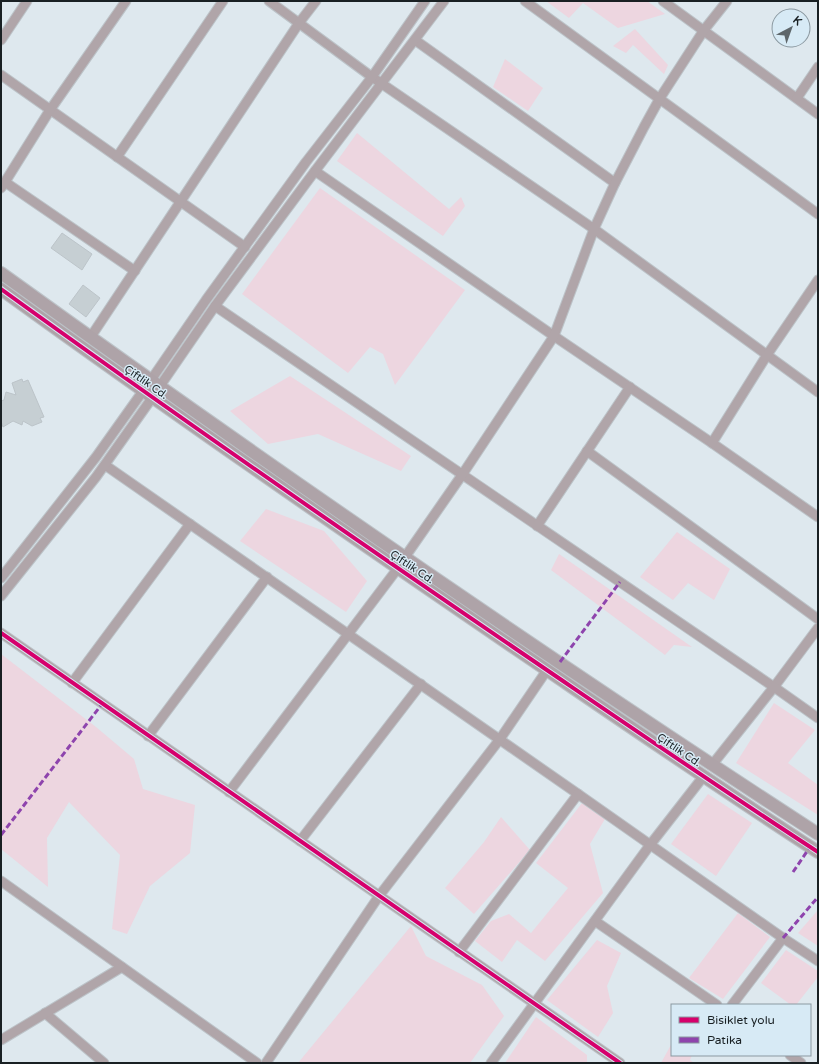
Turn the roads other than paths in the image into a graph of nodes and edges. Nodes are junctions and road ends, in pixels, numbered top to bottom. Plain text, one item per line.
1 (27, 1) edge
2 (126, 1) edge
3 (223, 1) edge
4 (269, 1) edge
5 (316, 1) edge
6 (425, 1) edge
7 (444, 1) edge
8 (524, 1) edge
9 (663, 1) edge
10 (727, 1) edge
11 (299, 23) junction
12 (704, 30) junction
13 (1, 40) edge
14 (415, 40) junction
15 (818, 68) edge
16 (1, 75) edge
17 (372, 77) junction
18 (382, 83) junction
19 (660, 98) junction
20 (797, 98) junction
21 (50, 110) junction
22 (818, 114) edge
23 (118, 157) junction
24 (315, 171) junction
25 (615, 183) junction
26 (3, 185) edge
27 (181, 202) junction
28 (818, 214) edge
29 (594, 229) junction
30 (245, 247) junction
31 (135, 271) junction
32 (1, 273) edge
33 (818, 280) edge
34 (1, 289) edge
35 (216, 306) junction
36 (554, 336) junction
37 (90, 338) junction
38 (767, 355) junction
39 (155, 383) junction
40 (630, 387) junction
41 (818, 392) edge
42 (148, 395) junction
43 (712, 442) junction
44 (587, 451) junction
45 (104, 465) junction
46 (462, 475) junction
47 (818, 517) edge
48 (190, 524) junction
49 (537, 526) junction
50 (405, 557) junction
51 (398, 568) junction
52 (267, 577) junction
53 (1, 578) edge
54 (1, 596) edge
55 (818, 619) edge
56 (818, 628) edge
57 (1, 633) edge
58 (348, 634) junction
59 (548, 670) junction
60 (72, 683) junction
61 (421, 684) junction
62 (774, 687) junction
63 (818, 718) edge
64 (148, 736) junction
65 (500, 739) junction
66 (712, 765) junction
67 (703, 777) junction
68 (229, 792) junction
69 (578, 794) junction
70 (818, 834) edge
71 (300, 841) junction
72 (650, 845) junction
73 (818, 852) edge
74 (1, 881) edge
75 (379, 896) junction
76 (595, 921) junction
77 (783, 938) junction
78 (459, 952) junction
79 (818, 961) edge
80 (122, 967) junction
81 (534, 1004) junction
82 (716, 1004) edge
83 (733, 1004) edge
84 (45, 1013) junction
85 (1, 1040) edge
86 (791, 1056) edge
87 (104, 1063) edge
88 (257, 1063) edge
89 (266, 1063) edge
90 (491, 1063) edge
91 (620, 1063) edge
92 (801, 1063) edge

1 - 13 street
2 - 21 street
3 - 23 street
4 - 11 street
5 - 11 street
6 - 17 street
7 - 14 street
8 - 19 street
9 - 12 street
10 - 12 street
11 - 17 street
11 - 27 street
12 - 19 street
12 - 20 street
14 - 18 street
14 - 25 street
15 - 20 street
16 - 21 street
17 - 18 street
17 - 30 street
18 - 24 street
18 - 29 street
19 - 25 street
19 - 28 street
20 - 22 street
21 - 23 street
21 - 26 street
23 - 27 street
24 - 35 street
24 - 36 street
25 - 29 street
26 - 31 street
27 - 30 street
27 - 31 street
29 - 36 street
29 - 38 street
30 - 39 street
31 - 37 street
32 - 37 street, Çiftlik Cd.
33 - 38 street
34 - 42 street, Çiftlik Cd.
35 - 39 street
35 - 46 street
36 - 40 street
36 - 46 street
37 - 39 street, Çiftlik Cd.
38 - 41 street
38 - 43 street
39 - 42 street
39 - 50 street, Çiftlik Cd.
40 - 43 street
40 - 44 street
42 - 45 street
42 - 51 street, Çiftlik Cd.
42 - 53 street
43 - 47 street
44 - 49 street
44 - 55 street
45 - 48 street
45 - 54 street
46 - 49 street
46 - 50 street
48 - 52 street
48 - 60 street
49 - 62 street
50 - 66 street, Çiftlik Cd.
51 - 58 street
51 - 59 street, Çiftlik Cd.
52 - 58 street
52 - 64 street
56 - 62 street
57 - 60 street
58 - 61 street
58 - 68 street
59 - 65 street
59 - 67 street, Çiftlik Cd.
60 - 64 street
61 - 65 street
61 - 71 street
62 - 63 street
62 - 66 street
64 - 68 street
65 - 69 street
65 - 75 street
66 - 67 street
66 - 70 street, Çiftlik Cd.
67 - 72 street
67 - 73 street, Çiftlik Cd.
68 - 71 street
69 - 72 street
69 - 78 street
71 - 75 street
72 - 76 street
72 - 77 street
74 - 80 street
75 - 78 street
75 - 89 street
76 - 81 street
76 - 82 street
77 - 79 street
77 - 83 street
78 - 81 street
80 - 84 street
80 - 88 street
81 - 90 street
81 - 91 street
84 - 85 street
84 - 87 street
86 - 92 street

